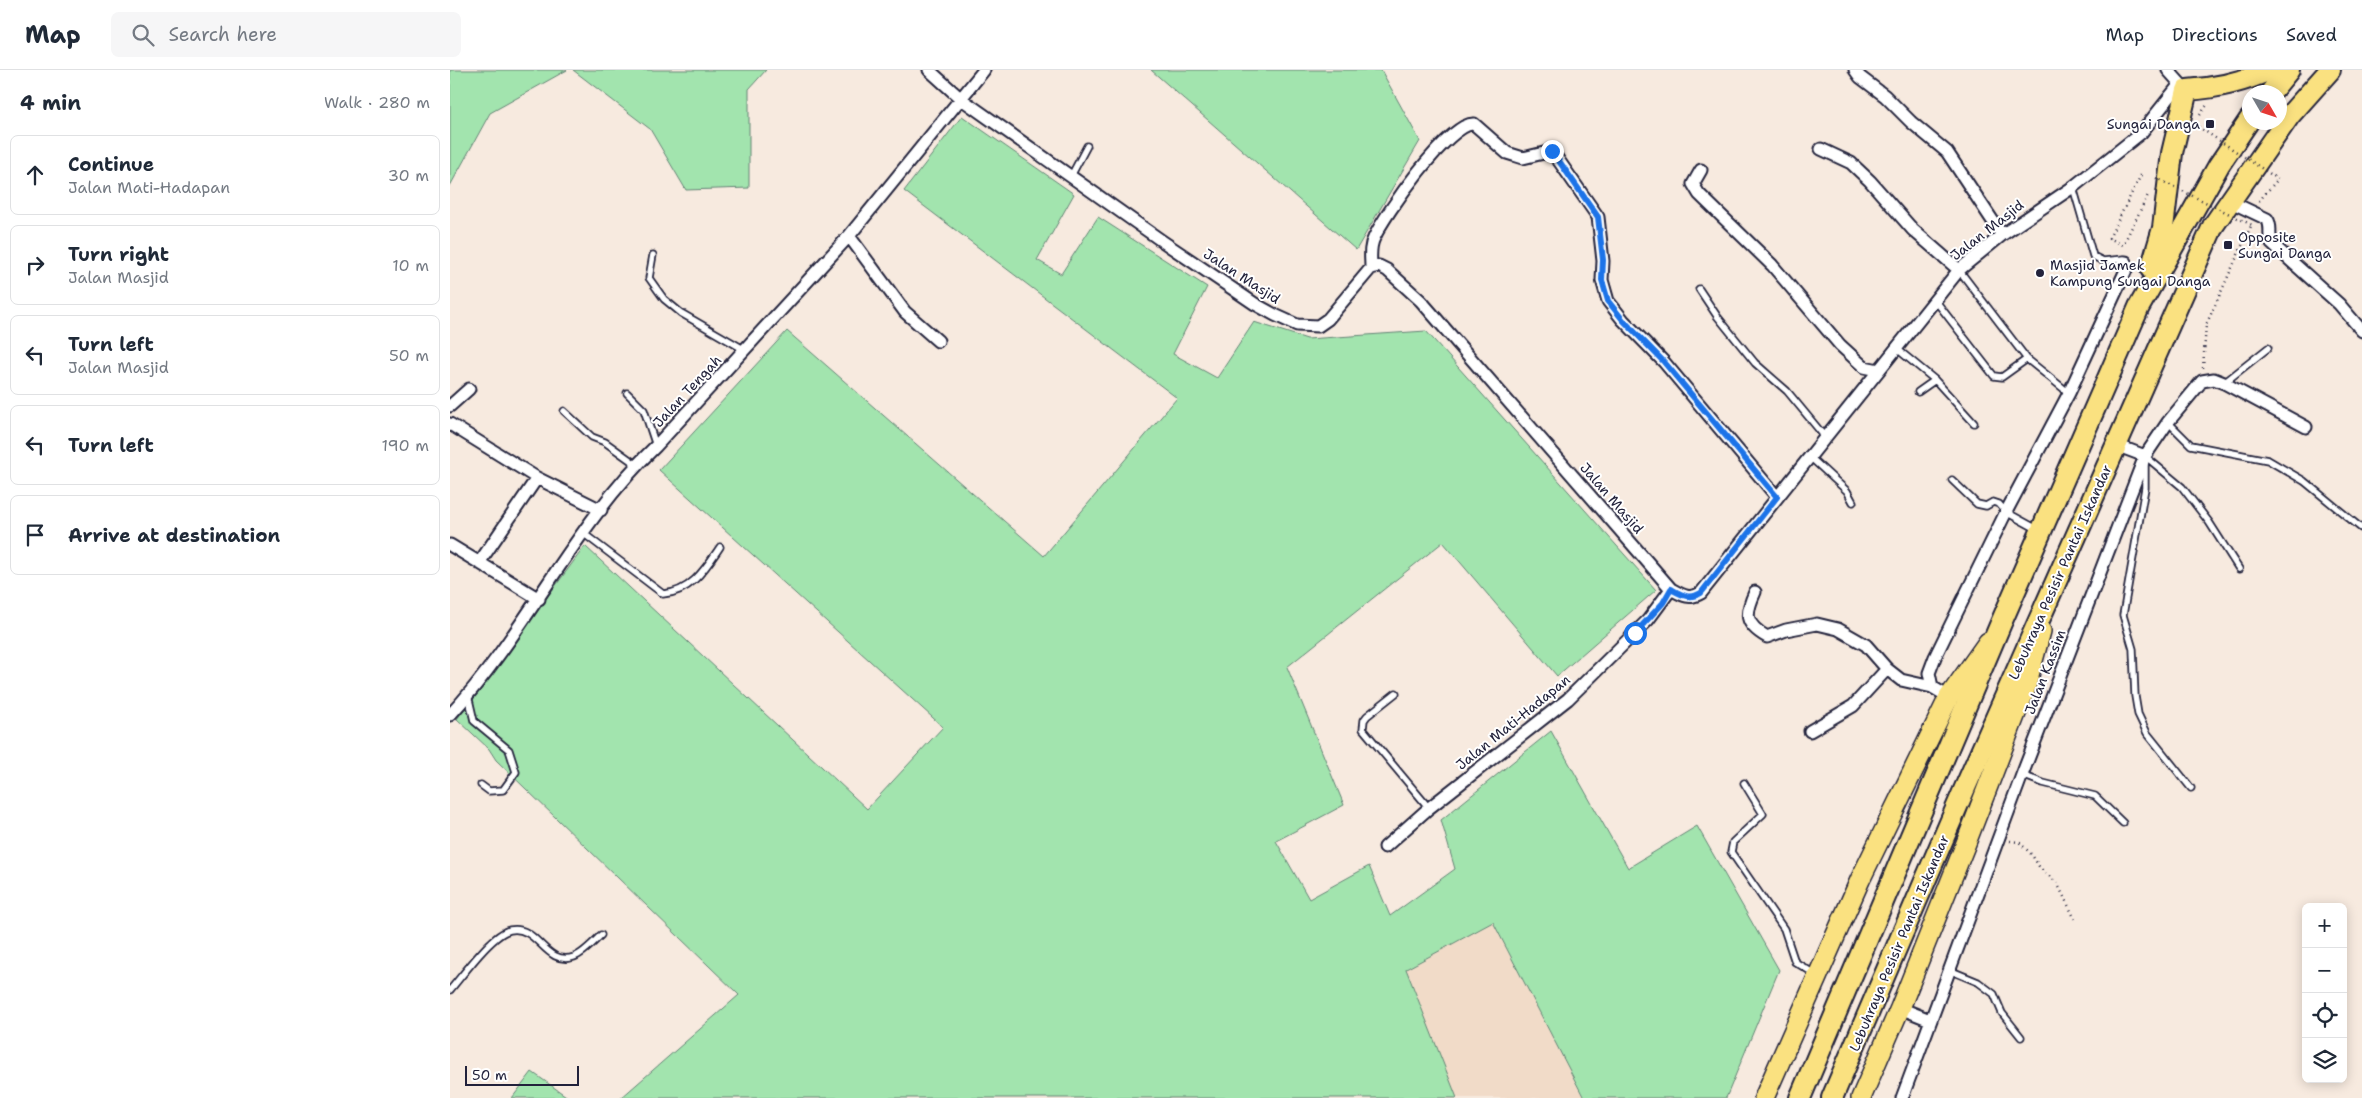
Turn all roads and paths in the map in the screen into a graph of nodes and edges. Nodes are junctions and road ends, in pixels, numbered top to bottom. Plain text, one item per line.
1 (929, 70) edge
2 (984, 70) edge
3 (1855, 70) edge
4 (2168, 70) edge
5 (2269, 70) edge
6 (2289, 70) edge
7 (2330, 70) edge
8 (2277, 85) edge
9 (2183, 87) junction
10 (960, 98) junction
11 (2194, 124) dead end
12 (2242, 130) edge
13 (1087, 146) dead end
14 (1821, 148) dead end
15 (1701, 170) dead end
16 (2141, 175) dead end
17 (1071, 176) junction
18 (2073, 187) junction
19 (2229, 201) junction
20 (2257, 203) dead end
21 (2002, 235) junction
22 (849, 236) junction
23 (653, 255) dead end
24 (2126, 262) joint
25 (1371, 268) junction
26 (1959, 270) junction
27 (1699, 289) dead end
28 (1935, 300) junction
29 (2139, 307) junction
30 (2362, 331) edge
31 (938, 341) dead end
32 (1896, 348) junction
33 (2268, 348) dead end
34 (744, 350) junction
35 (2026, 359) junction
36 (1879, 370) junction
37 (1935, 380) junction
38 (2202, 381) junction
39 (2224, 383) junction
40 (469, 389) dead end
41 (1918, 392) dead end
42 (627, 393) dead end
43 (2069, 393) junction
44 (450, 406) edge
45 (564, 411) dead end
46 (1974, 422) dead end
47 (2168, 422) junction
48 (450, 424) edge
49 (2306, 427) dead end
50 (1825, 437) junction
51 (2116, 445) junction
52 (656, 446) junction
53 (2145, 456) junction
54 (1810, 457) junction
55 (637, 464) junction
56 (537, 478) junction
57 (1952, 480) dead end
58 (1777, 497) junction
59 (1853, 502) dead end
60 (601, 510) junction
61 (2006, 512) junction
62 (2361, 528) edge
63 (2042, 531) junction
64 (583, 533) junction
65 (450, 545) edge
66 (720, 547) dead end
67 (479, 563) junction
68 (2239, 569) dead end
69 (2053, 587) junction
70 (1671, 589) junction
71 (1755, 592) dead end
72 (539, 599) junction
73 (2001, 623) junction
74 (1887, 669) junction
75 (1932, 687) junction
76 (1396, 693) dead end
77 (468, 696) junction
78 (1949, 697) junction
79 (450, 715) edge
80 (1810, 731) dead end
81 (2022, 775) junction
82 (1744, 783) dead end
83 (481, 786) dead end
84 (2191, 788) dead end
85 (1429, 808) junction
86 (2123, 823) dead end
87 (1999, 840) junction
88 (1385, 847) dead end
89 (2075, 919) dead end
90 (602, 935) dead end
91 (1949, 970) junction
92 (1819, 976) junction
93 (450, 990) edge
94 (1900, 1008) junction
95 (1930, 1020) junction
96 (2021, 1037) dead end
97 (1764, 1098) edge
98 (1800, 1098) edge
99 (1832, 1098) edge
100 (1861, 1098) edge
101 (1902, 1098) edge

1 - 10 street, Jalan Masjid
2 - 10 street, Jalan Tengah
3 - 21 street
4 - 9 street
5 - 9 highway
6 - 8 highway
7 - 19 highway, Lebuhraya Pesisir Pantai Iskandar
9 - 18 street, Jalan Masjid
9 - 29 highway
10 - 17 street, Jalan Masjid
10 - 22 street, Jalan Tengah
11 - 20 path, bridge
12 - 29 highway
13 - 17 lane
14 - 26 street
15 - 36 street
16 - 38 path, bridge
17 - 25 street, Jalan Masjid
18 - 21 street, Jalan Masjid
18 - 24 lane
19 - 30 street
19 - 51 highway, Lebuhraya Pesisir Pantai Iskandar
21 - 26 street, Jalan Masjid
22 - 31 street
22 - 34 street, Jalan Tengah
23 - 34 lane
24 - 43 street
25 - 58 street
25 - 70 street, Jalan Masjid
26 - 28 street, Jalan Masjid
26 - 35 lane
27 - 50 lane
28 - 32 street, Jalan Masjid
28 - 35 lane
29 - 63 highway
32 - 36 street, Jalan Masjid
32 - 37 lane
33 - 39 lane
34 - 52 street, Jalan Tengah
35 - 43 lane
36 - 50 street, Jalan Masjid
37 - 41 lane
37 - 46 lane
38 - 39 street
38 - 47 street, Jalan Kassim
39 - 49 street
40 - 44 street
42 - 52 lane
43 - 61 street
45 - 55 lane
47 - 53 street, Jalan Kassim
47 - 62 lane
48 - 56 street
50 - 54 street, Jalan Masjid
51 - 53 street
51 - 69 highway, Lebuhraya Pesisir Pantai Iskandar
52 - 55 street, Jalan Tengah
53 - 68 lane
53 - 81 street, Jalan Kassim
53 - 84 lane
54 - 58 street, Jalan Masjid
54 - 59 lane
55 - 60 street, Jalan Tengah
56 - 60 street
56 - 67 street
57 - 61 lane
58 - 70 street, Jalan Masjid
60 - 64 street, Jalan Tengah
61 - 63 lane
61 - 75 street
63 - 73 highway
64 - 66 lane
64 - 72 street, Jalan Tengah
65 - 67 street
67 - 72 street
69 - 94 main road
69 - 99 highway, Lebuhraya Pesisir Pantai Iskandar
70 - 85 street, Jalan Mati-Hadapan
71 - 74 street
72 - 77 street, Jalan Tengah
73 - 78 main road
73 - 98 highway
74 - 75 street
74 - 80 street
75 - 78 street
76 - 85 lane
77 - 79 street, Jalan Tengah
77 - 83 lane
78 - 92 main road
81 - 86 lane
81 - 87 street, Jalan Kassim
82 - 92 lane
85 - 88 street, Jalan Mati-Hadapan
87 - 89 path
87 - 91 street, Jalan Kassim
90 - 93 lane
91 - 95 street, Jalan Kassim
91 - 96 lane
92 - 97 main road
94 - 95 street
94 - 100 main road
95 - 101 street, Jalan Kassim

